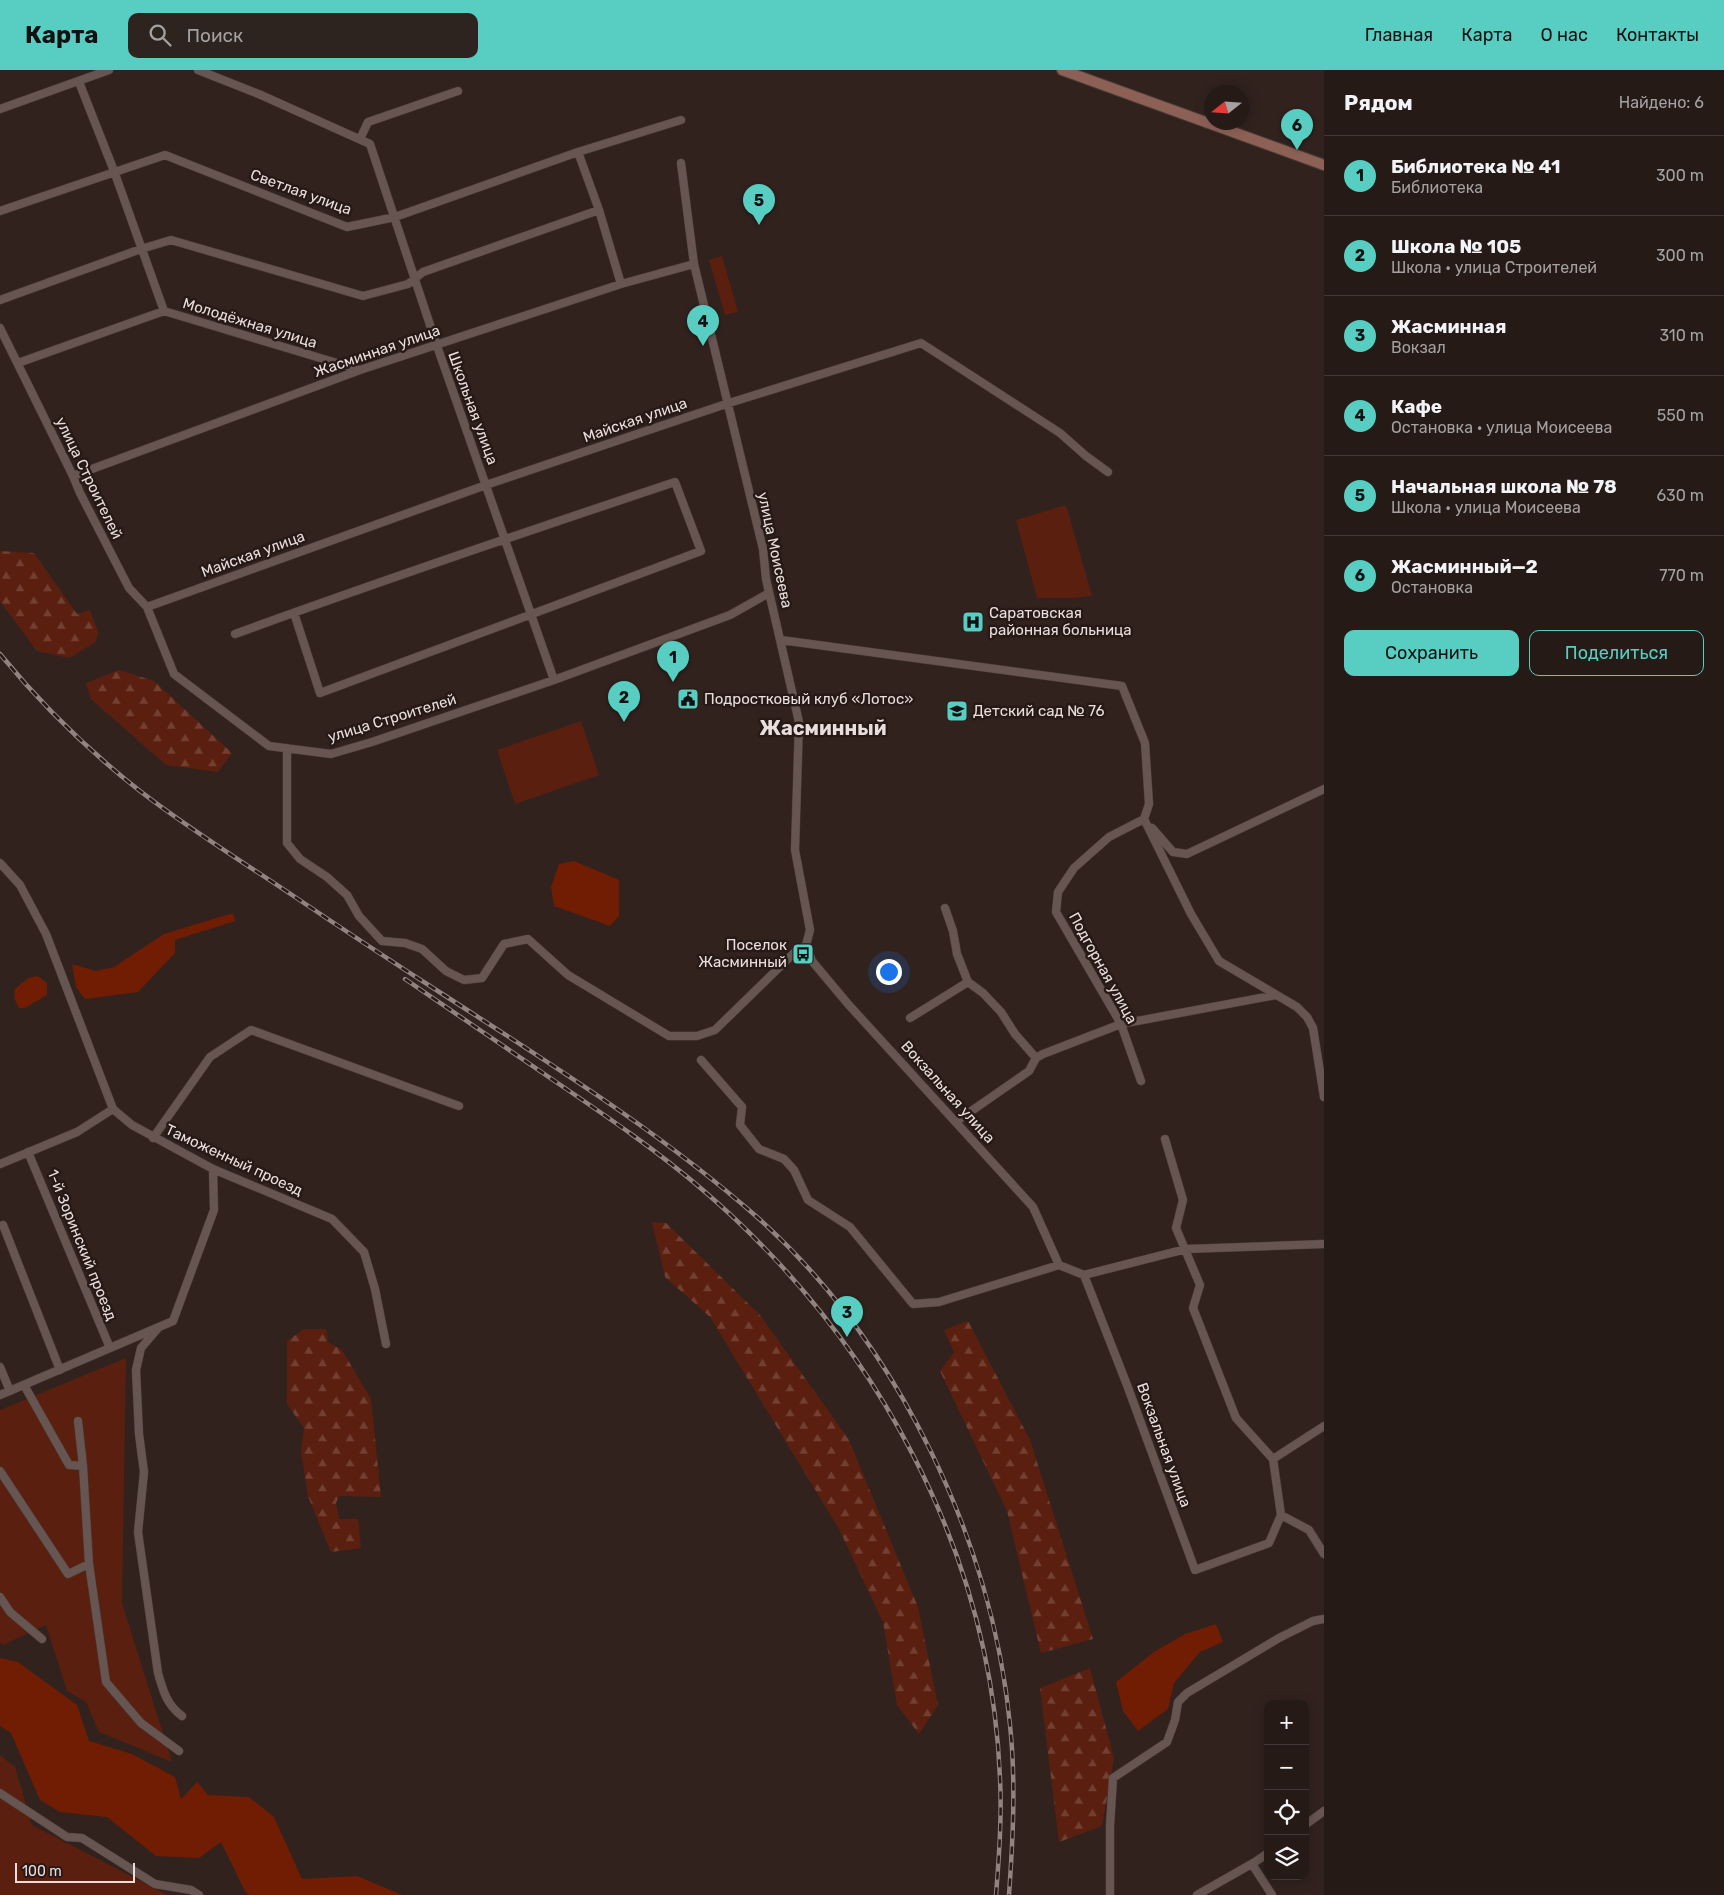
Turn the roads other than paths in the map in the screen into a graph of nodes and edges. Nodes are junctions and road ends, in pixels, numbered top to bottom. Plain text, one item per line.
1 (109, 70) edge
2 (198, 70) edge
3 (1062, 70) edge
4 (79, 82) junction
5 (458, 91) dead end
6 (0, 109) edge
7 (681, 120) dead end
8 (360, 140) junction
9 (578, 152) junction
10 (681, 163) dead end
11 (1324, 165) edge
12 (114, 171) junction
13 (599, 210) junction
14 (0, 211) edge
15 (395, 217) junction
16 (141, 249) junction
17 (694, 264) junction
18 (415, 280) junction
19 (621, 284) junction
20 (0, 300) edge
21 (164, 311) junction
22 (0, 328) edge
23 (436, 346) junction
24 (18, 363) junction
25 (360, 370) junction
26 (726, 404) junction
27 (1108, 472) dead end
28 (73, 476) junction
29 (486, 486) junction
30 (505, 539) junction
31 (769, 593) junction
32 (147, 607) junction
33 (294, 613) junction
34 (531, 615) junction
35 (235, 634) dead end
36 (780, 640) junction
37 (554, 680) junction
38 (287, 748) junction
39 (1324, 790) edge
40 (1144, 819) junction
41 (0, 863) edge
42 (945, 908) dead end
43 (806, 945) junction
44 (968, 982) junction
45 (1276, 995) junction
46 (910, 1018) dead end
47 (1121, 1024) junction
48 (1036, 1058) junction
49 (701, 1060) dead end
50 (1321, 1062) edge
51 (1141, 1081) dead end
52 (1324, 1097) edge
53 (459, 1106) dead end
54 (113, 1109) junction
55 (956, 1121) junction
56 (153, 1138) junction
57 (1165, 1139) dead end
58 (28, 1152) junction
59 (0, 1164) edge
60 (213, 1169) junction
61 (3, 1225) dead end
62 (1324, 1244) edge
63 (1186, 1249) junction
64 (1059, 1264) junction
65 (1084, 1274) junction
66 (159, 1327) junction
67 (386, 1344) dead end
68 (110, 1348) junction
69 (0, 1367) edge
70 (60, 1370) junction
71 (24, 1385) junction
72 (10, 1391) junction
73 (0, 1396) edge
74 (78, 1421) dead end
75 (1324, 1426) edge
76 (1273, 1459) junction
77 (84, 1466) junction
78 (0, 1472) edge
79 (1281, 1515) junction
80 (1324, 1554) edge
81 (89, 1564) junction
82 (0, 1597) edge
83 (1324, 1619) edge
84 (42, 1640) dead end
85 (182, 1716) dead end
86 (179, 1751) dead end
87 (0, 1793) edge
88 (1324, 1811) edge
89 (1309, 1822) edge
90 (1264, 1856) edge
91 (1252, 1864) junction
92 (199, 1895) edge
93 (1110, 1895) edge
94 (1197, 1895) edge
95 (1272, 1895) edge

1 - 4 street
2 - 8 street
3 - 11 main road
4 - 6 street
4 - 12 street
5 - 8 street
7 - 9 street, Светлая улица
8 - 15 street, Школьная улица
9 - 13 street
9 - 15 street, Светлая улица
10 - 17 street, улица Моисеева
12 - 14 street, Светлая улица
12 - 15 street, Светлая улица
12 - 16 street
13 - 18 street
13 - 19 street
15 - 18 street, Школьная улица
16 - 18 street
16 - 20 street
16 - 21 street
17 - 19 street, Жасминная улица
17 - 26 street, улица Моисеева
18 - 23 street, Школьная улица
19 - 23 street, Жасминная улица
21 - 24 street, Молодёжная улица
21 - 25 street, Молодёжная улица
22 - 24 street, улица Строителей
23 - 25 street, Жасминная улица
23 - 29 street, Школьная улица
24 - 28 street, улица Строителей
25 - 28 street, Жасминная улица
26 - 27 street, Майская улица
26 - 29 street, Майская улица
26 - 31 street, улица Моисеева
28 - 32 street, улица Строителей
29 - 30 street, Школьная улица
29 - 32 street, Майская улица
30 - 33 street
30 - 34 street, Школьная улица
30 - 34 street
31 - 36 street, улица Моисеева
31 - 37 street, улица Строителей
32 - 38 street, улица Строителей
33 - 34 street
33 - 35 street
34 - 37 street, Школьная улица
36 - 40 street
36 - 43 street, улица Моисеева
37 - 38 street, улица Строителей
38 - 43 street
39 - 40 street
40 - 45 street
40 - 47 street, Подгорная улица
41 - 54 street, Таможенный проезд
42 - 44 street
43 - 55 street, Вокзальная улица
44 - 46 street
44 - 48 street
45 - 47 street
45 - 50 street
47 - 48 street
47 - 51 street, Подгорная улица
48 - 55 street
49 - 64 street
50 - 52 street
53 - 56 street
54 - 56 street, Таможенный проезд
54 - 58 street
55 - 64 street, Вокзальная улица
56 - 60 street, Таможенный проезд
57 - 63 street
58 - 59 street
58 - 68 street, 1-й Зоринский проезд
60 - 66 street
60 - 67 street, Таможенный проезд
61 - 70 street
62 - 63 street
63 - 65 street
63 - 76 street
64 - 65 street
65 - 79 street, Вокзальная улица
66 - 68 street
66 - 85 street
68 - 70 street
69 - 72 street
70 - 71 street
71 - 72 street
71 - 77 street
72 - 73 street
74 - 77 street
75 - 76 street
76 - 79 street
77 - 81 street
78 - 81 street
79 - 80 street
81 - 86 street
82 - 84 street
83 - 93 street
87 - 92 street
88 - 89 street
90 - 91 street
91 - 94 street
91 - 95 street

